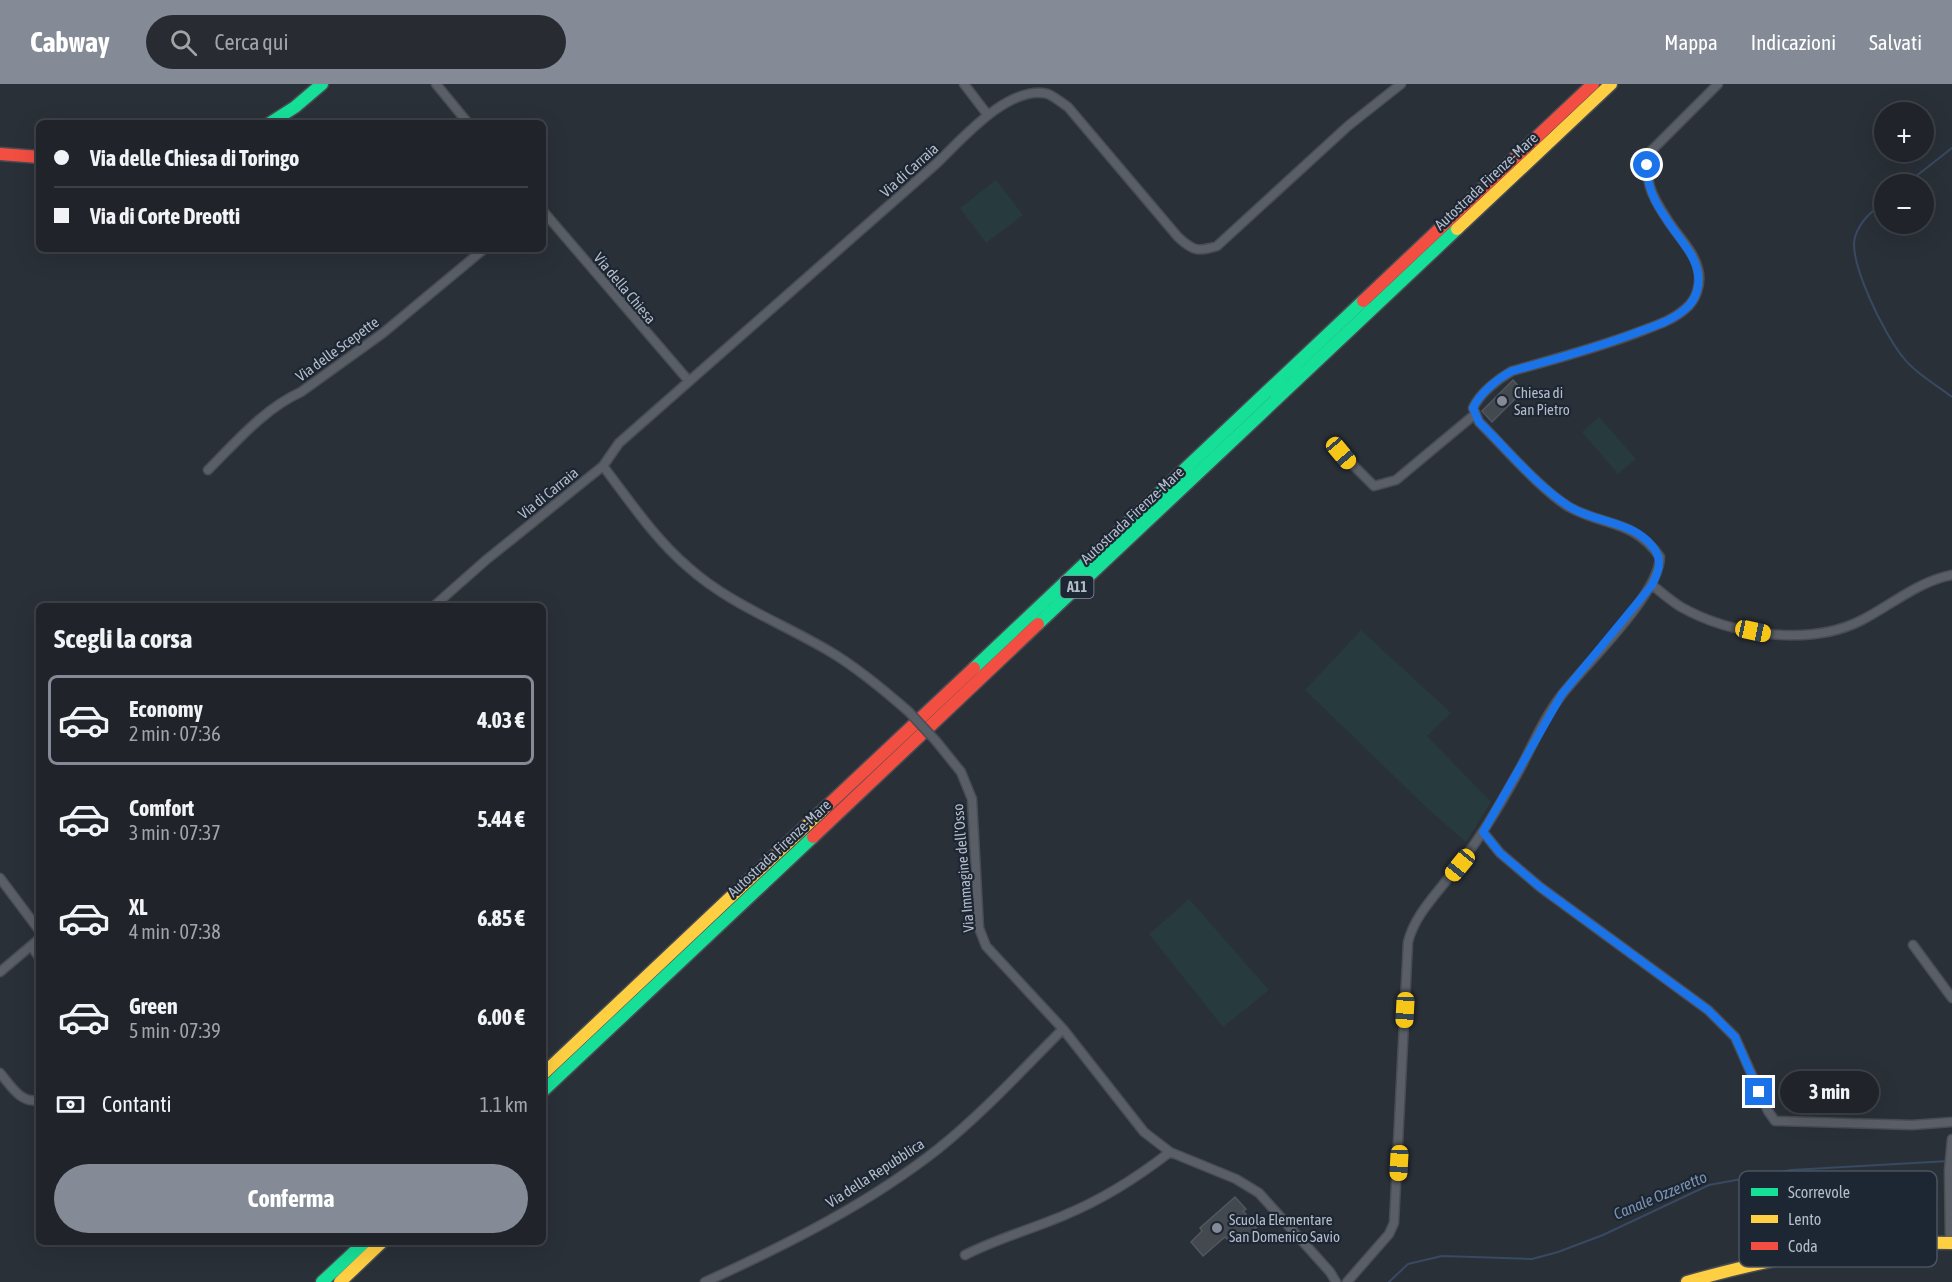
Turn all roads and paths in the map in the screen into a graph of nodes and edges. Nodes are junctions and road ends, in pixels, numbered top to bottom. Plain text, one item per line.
1 (322, 84) edge
2 (435, 84) edge
3 (964, 84) edge
4 (1401, 84) edge
5 (1593, 84) edge
6 (1611, 84) edge
7 (1718, 84) edge
8 (987, 114) junction
9 (275, 120) edge
10 (465, 120) edge
11 (0, 154) edge
12 (36, 157) edge
13 (546, 214) edge
14 (480, 252) edge
15 (688, 380) junction
16 (1474, 415) junction
17 (1341, 453) dead end
18 (603, 466) junction
19 (208, 470) dead end
20 (1952, 575) edge
21 (1652, 585) junction
22 (437, 603) edge
23 (1483, 832) junction
24 (0, 878) edge
25 (36, 926) edge
26 (36, 942) edge
27 (1913, 945) dead end
28 (31, 946) junction
29 (36, 953) edge
30 (0, 972) edge
31 (1952, 998) edge
32 (1062, 1029) junction
33 (546, 1071) edge
34 (0, 1073) edge
35 (546, 1088) edge
36 (36, 1101) edge
37 (1952, 1122) edge
38 (1952, 1139) edge
39 (1170, 1152) junction
40 (1951, 1243) edge
41 (361, 1245) edge
42 (379, 1245) edge
43 (965, 1255) dead end
44 (1743, 1267) edge
45 (322, 1282) edge
46 (340, 1282) edge
47 (705, 1282) edge
48 (1336, 1282) edge
49 (1347, 1282) edge
50 (1687, 1282) edge

1 - 9 main road
2 - 10 street
3 - 8 street
4 - 8 street, Via di Carraia
5 - 33 main road, Autostrada Firenze-Mare / A11
6 - 35 main road, Autostrada Firenze-Mare / A11
7 - 16 street
8 - 15 street, Via di Carraia
11 - 12 main road
13 - 15 street, Via della Chiesa
14 - 19 street, Via delle Scepette
15 - 18 street, Via di Carraia
16 - 17 street
16 - 21 street
18 - 22 street, Via di Carraia
18 - 32 street, Via Immagine dell'Osso, bridge
20 - 21 street
21 - 23 street
23 - 37 street
23 - 49 street
24 - 25 street
26 - 28 street
27 - 31 street
28 - 29 street
28 - 30 street
32 - 39 street, Via Immagine dell'Osso
32 - 47 street, Via della Repubblica
34 - 36 street
38 - 40 street
39 - 43 street
39 - 48 street, Via Immagine dell'Osso
41 - 45 main road
42 - 46 main road
44 - 50 main road

